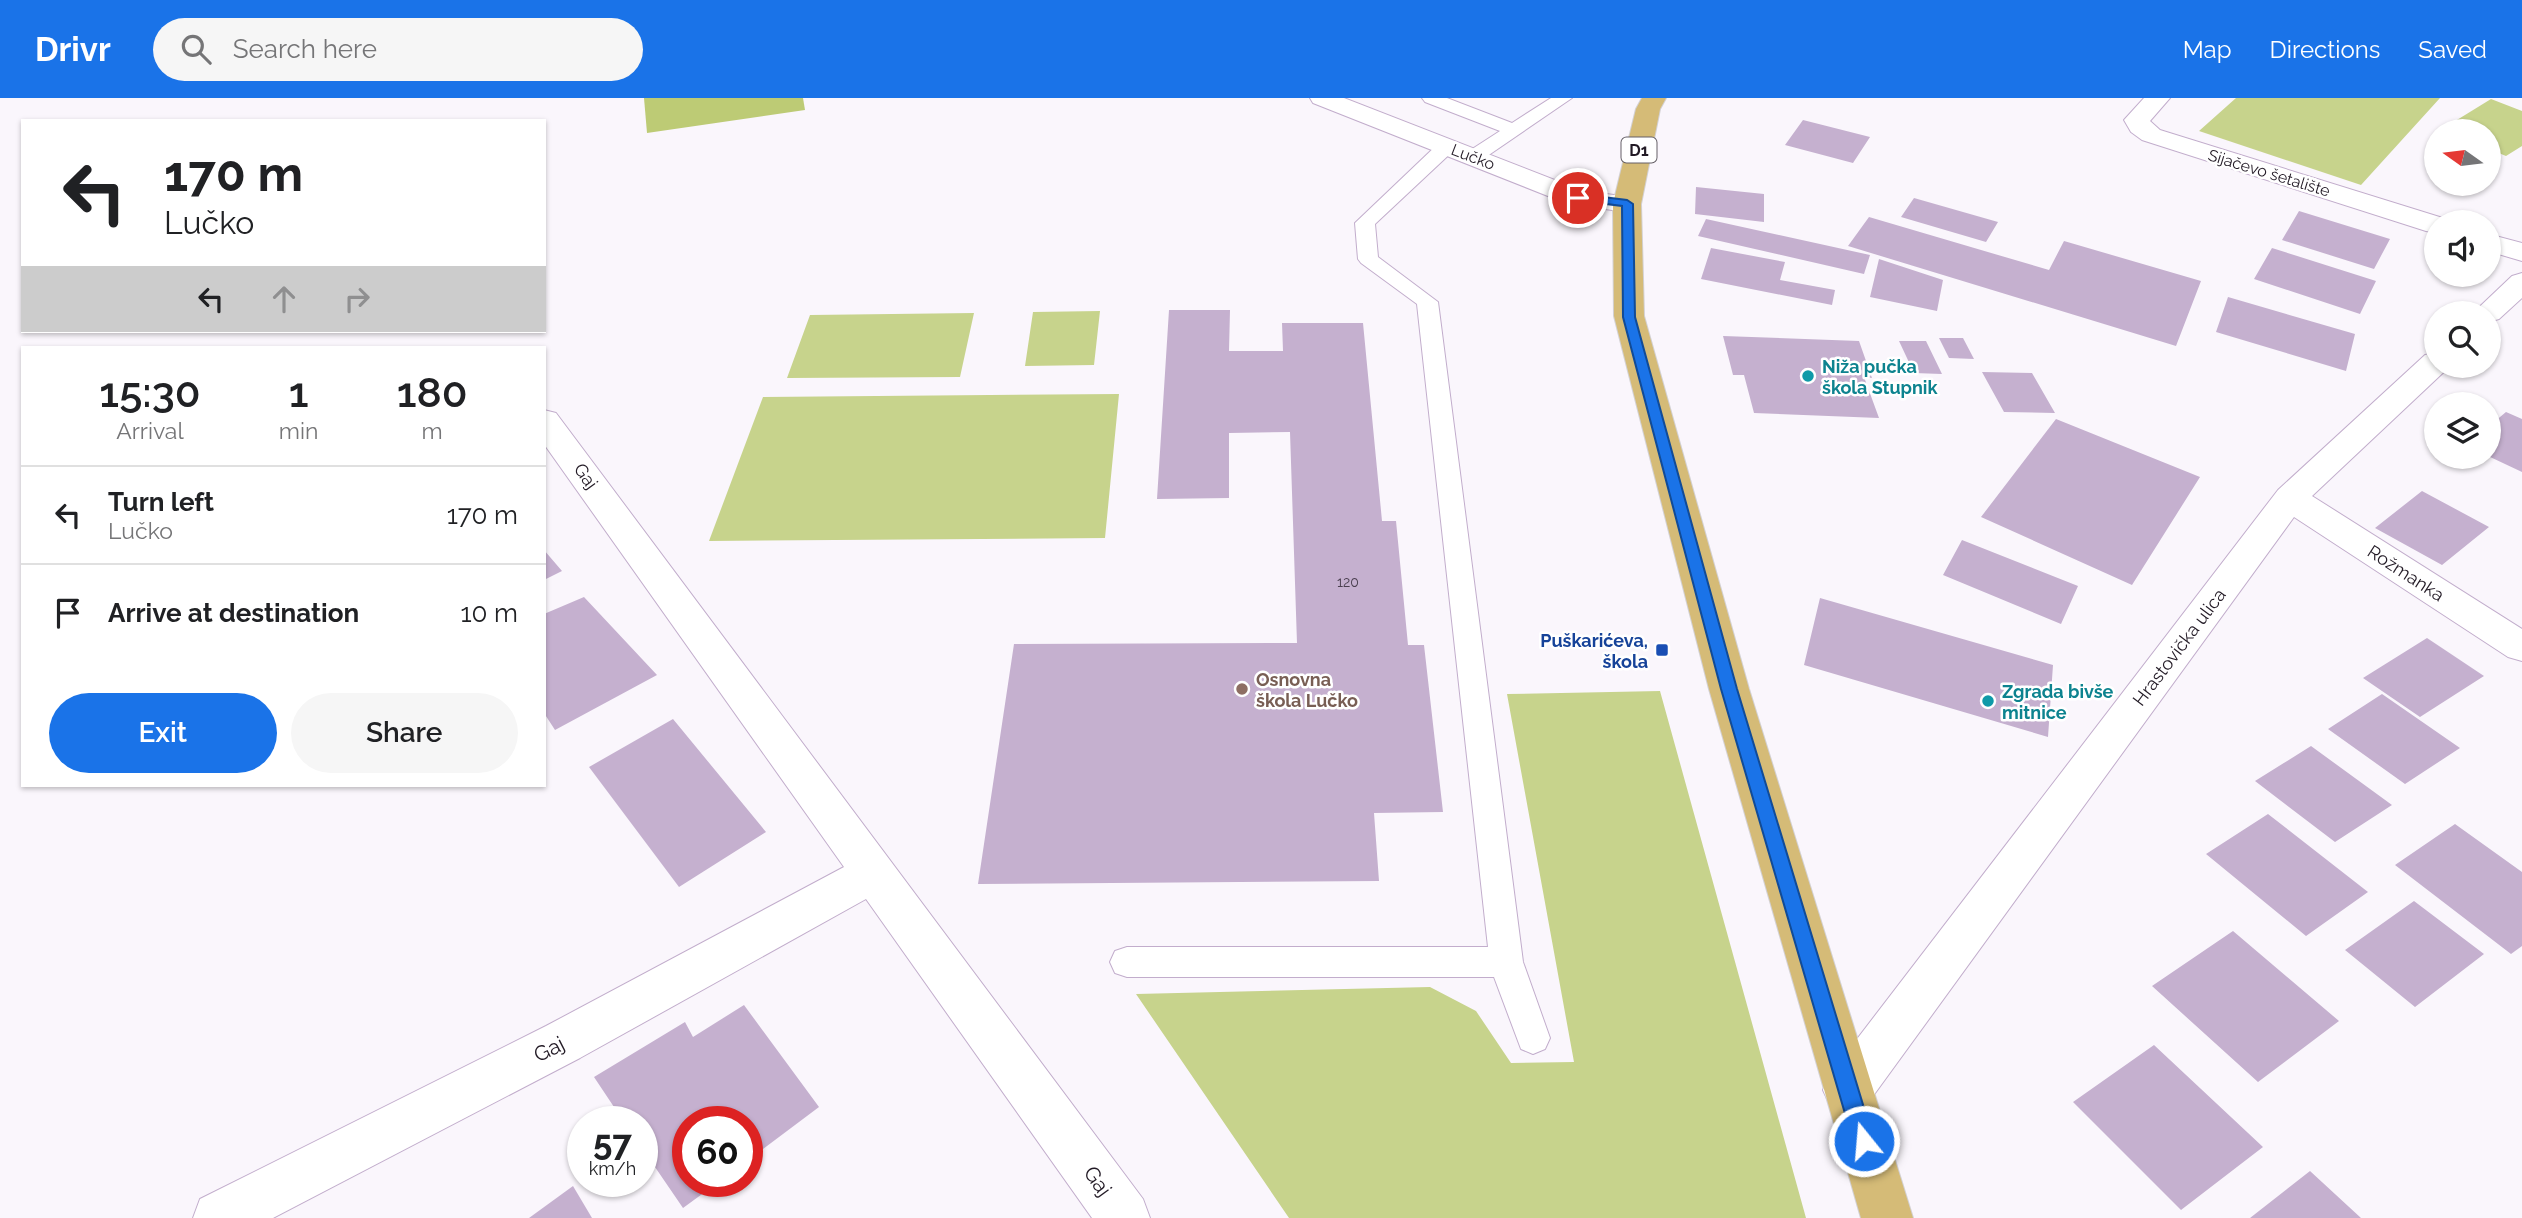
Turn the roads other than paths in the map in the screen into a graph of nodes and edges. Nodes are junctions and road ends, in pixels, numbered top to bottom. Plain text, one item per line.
1 (1322, 98) edge
2 (1430, 98) edge
3 (1563, 98) edge
4 (1654, 98) edge
5 (2158, 98) edge
6 (1514, 130) junction
7 (1446, 146) junction
8 (1473, 157) junction
9 (1627, 204) junction
10 (2424, 221) edge
11 (2501, 246) edge
12 (2522, 252) edge
13 (2522, 282) edge
14 (2501, 301) edge
15 (2424, 373) edge
16 (546, 423) edge
17 (2290, 498) junction
18 (2522, 647) edge
19 (875, 872) junction
20 (1127, 962) dead end
21 (1507, 962) junction
22 (1532, 1038) dead end
23 (1848, 1090) junction
24 (219, 1218) edge
25 (1124, 1218) edge
26 (1886, 1218) edge

1 - 7 street, Lučko
2 - 6 lane
3 - 6 lane
4 - 9 main road, D1
5 - 10 street, Sijačevo šetalište
6 - 8 lane
7 - 8 street, Lučko
7 - 21 lane
8 - 9 street, Lučko
9 - 23 main road, D1
11 - 12 street
13 - 14 street
15 - 17 street, Hrastovička ulica
16 - 19 street, Gaj
17 - 18 street, Rožmanka
17 - 23 street, Hrastovička ulica
19 - 24 street, Gaj
19 - 25 street, Gaj
20 - 21 lane
21 - 22 lane
23 - 26 main road, D1

